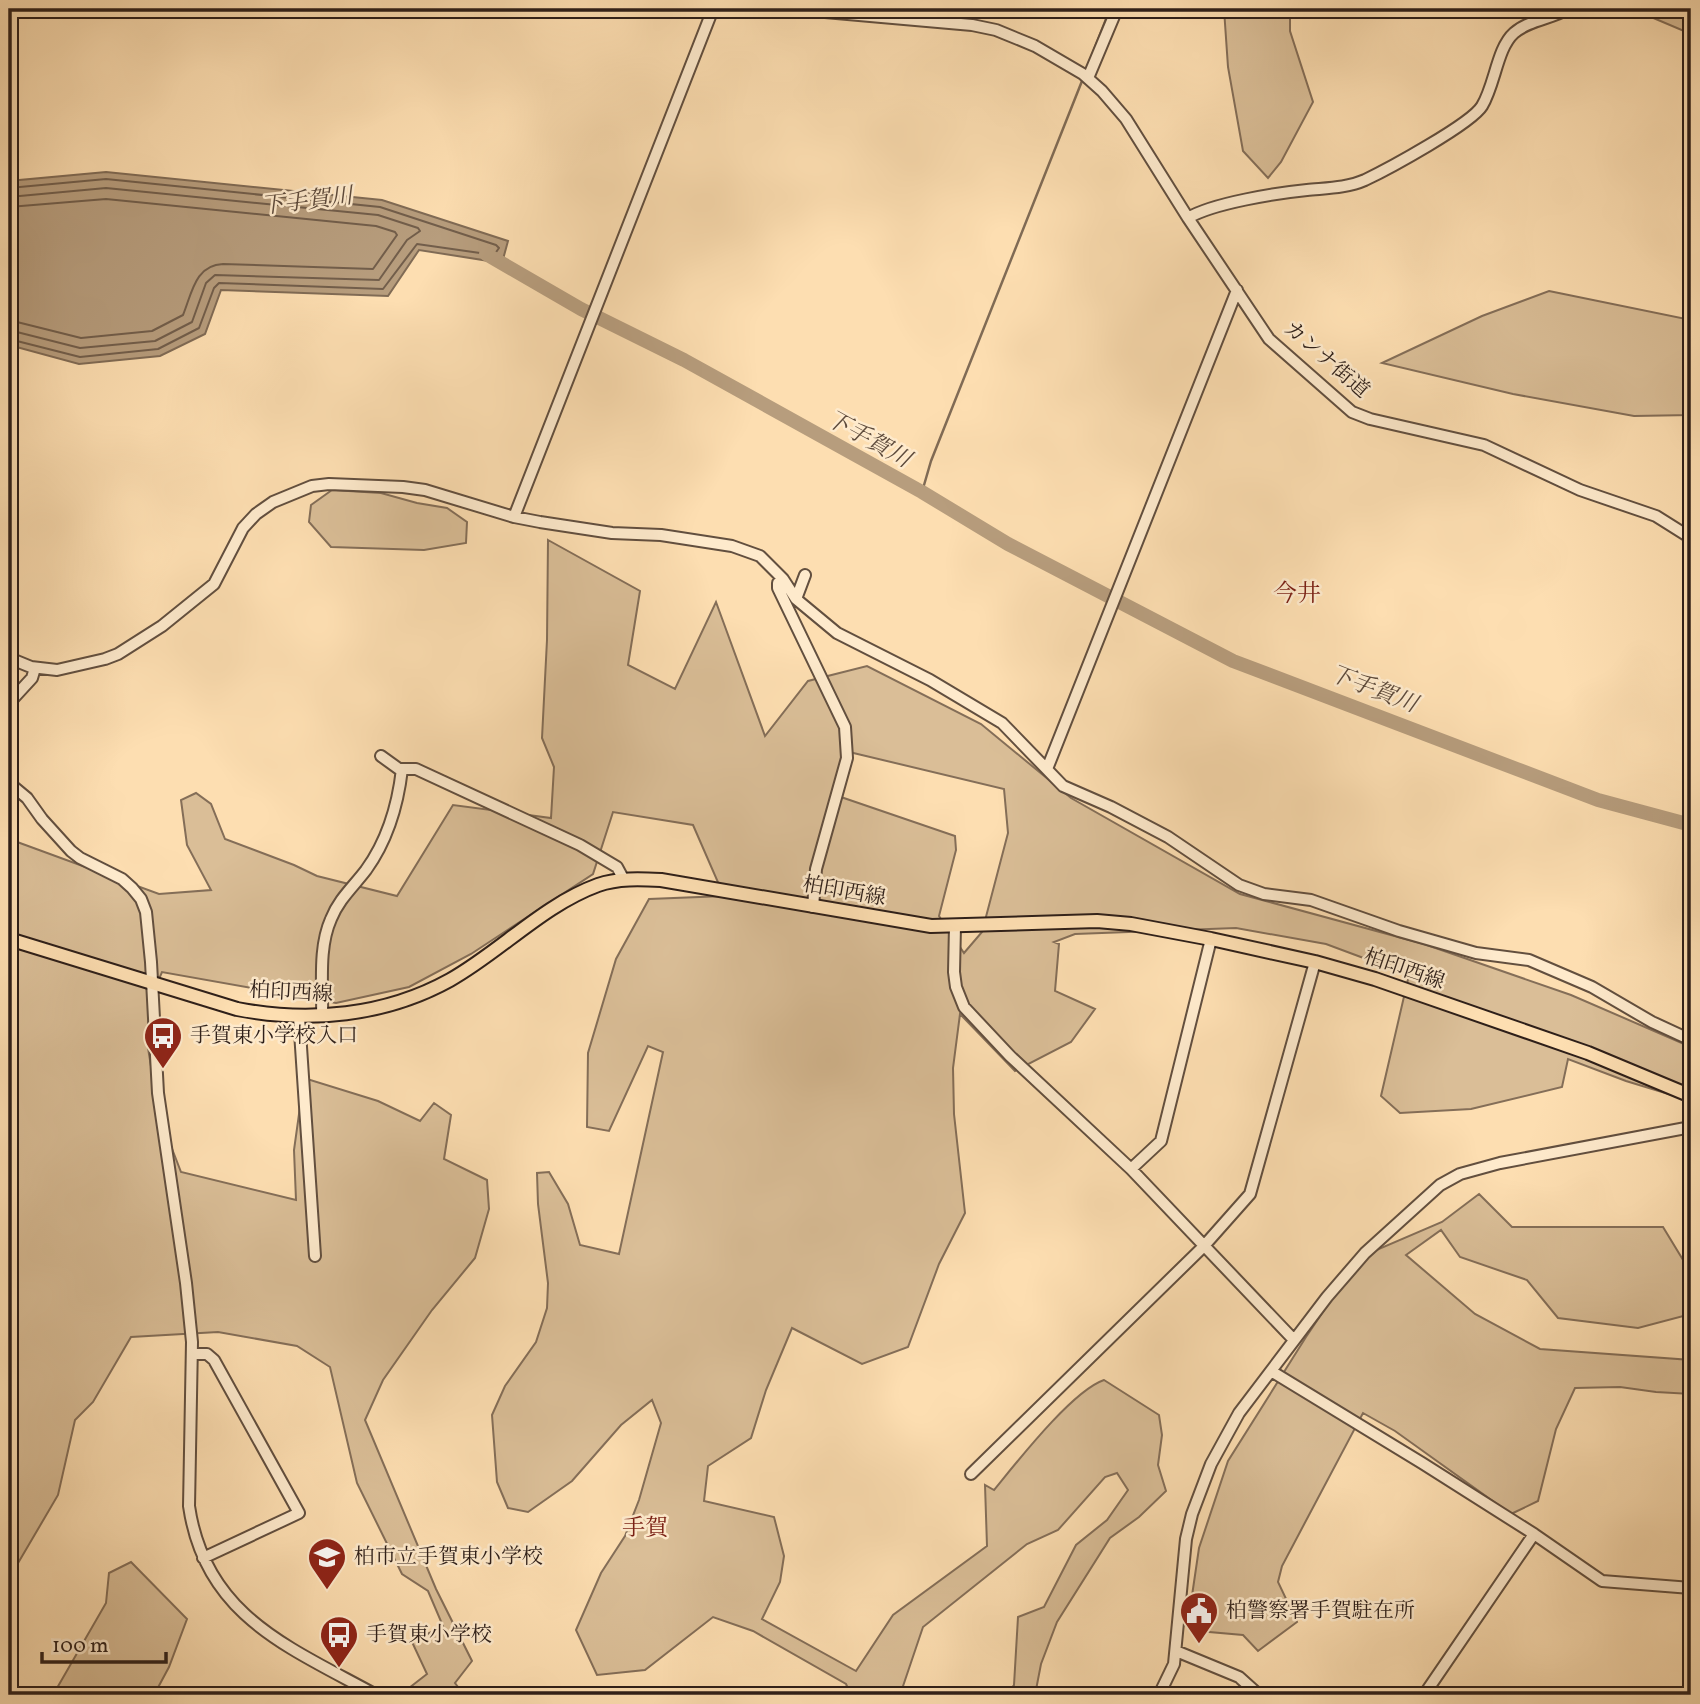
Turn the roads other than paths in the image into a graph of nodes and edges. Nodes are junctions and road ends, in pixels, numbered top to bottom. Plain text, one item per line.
1 (713, 9) edge
2 (791, 9) edge
3 (1117, 9) edge
4 (1568, 9) edge
5 (1086, 77) junction
6 (1188, 218) junction
7 (1237, 290) junction
8 (514, 517) junction
9 (1691, 538) edge
10 (805, 575) dead end
11 (783, 579) junction
12 (796, 599) junction
13 (9, 657) edge
14 (35, 668) junction
15 (9, 703) edge
16 (381, 755) dead end
17 (402, 769) junction
18 (1047, 769) junction
19 (9, 783) edge
20 (624, 880) junction
21 (813, 907) junction
22 (955, 926) junction
23 (9, 939) edge
24 (1211, 939) junction
25 (1315, 962) junction
26 (151, 982) junction
27 (321, 1016) junction
28 (299, 1017) junction
29 (1691, 1040) edge
30 (1691, 1096) edge
31 (1691, 1127) edge
32 (1131, 1169) junction
33 (1203, 1247) junction
34 (315, 1256) dead end
35 (1294, 1340) junction
36 (192, 1353) junction
37 (1271, 1371) junction
38 (971, 1474) dead end
39 (1534, 1534) junction
40 (203, 1558) junction
41 (1691, 1587) edge
42 (1176, 1651) junction
43 (376, 1695) edge
44 (1159, 1695) edge
45 (1259, 1695) edge
46 (1424, 1695) edge

1 - 8 street
2 - 5 street, カンナ街道
3 - 5 street
4 - 6 street
5 - 6 street, カンナ街道
6 - 7 street, カンナ街道
7 - 9 street, カンナ街道
7 - 18 street
8 - 11 street
8 - 14 street
10 - 12 street
11 - 12 street
11 - 21 street
12 - 18 street
13 - 14 street
14 - 15 street
16 - 17 street
17 - 20 street
17 - 27 street
18 - 29 street
19 - 26 street
20 - 21 main road, 柏印西線
20 - 27 main road, 柏印西線
21 - 22 main road, 柏印西線
22 - 24 main road, 柏印西線
22 - 32 street
23 - 26 main road, 柏印西線
24 - 25 main road, 柏印西線
24 - 32 street
25 - 30 main road, 柏印西線
25 - 33 street
26 - 28 main road, 柏印西線
26 - 36 street
27 - 28 main road, 柏印西線
28 - 34 street
31 - 35 street
32 - 33 street
33 - 35 street
33 - 38 street
35 - 37 street
36 - 40 street
36 - 40 street
37 - 39 street
37 - 42 street
39 - 41 street
39 - 46 street
40 - 43 street
42 - 44 street
42 - 45 street

